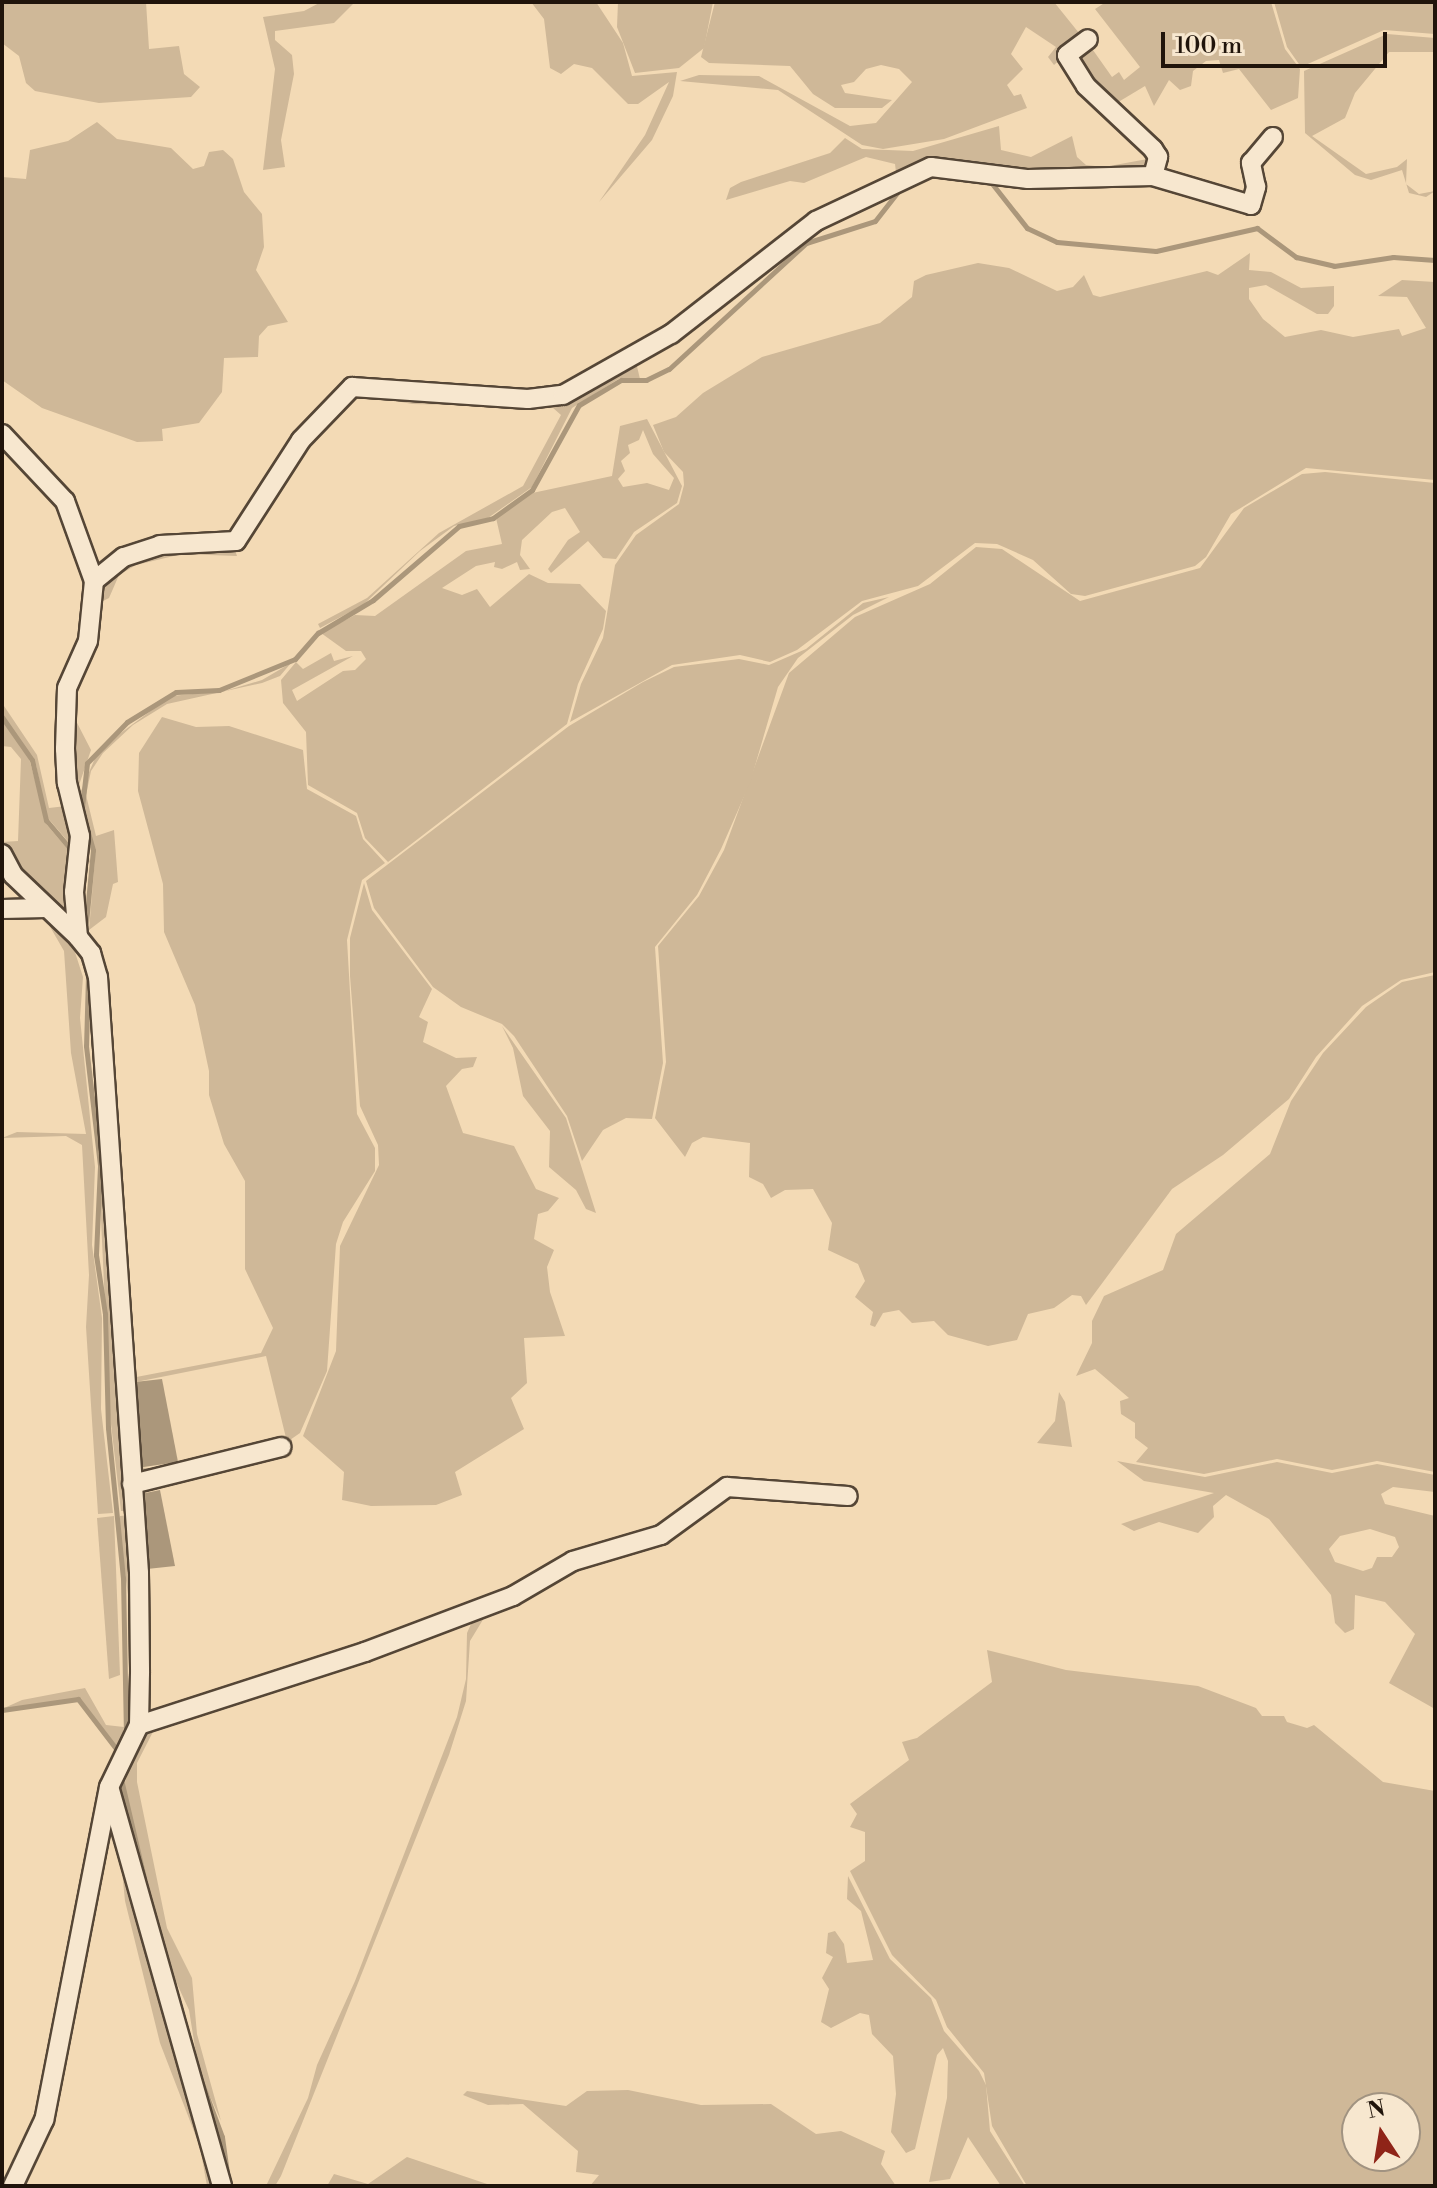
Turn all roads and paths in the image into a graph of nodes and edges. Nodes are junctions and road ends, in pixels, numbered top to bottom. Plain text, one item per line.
1 (1088, 39) dead end
2 (1273, 137) dead end
3 (1153, 176) junction
4 (2, 434) edge
5 (94, 581) junction
6 (2, 854) edge
7 (46, 908) junction
8 (2, 909) edge
9 (78, 937) junction
10 (281, 1447) dead end
11 (132, 1484) junction
12 (848, 1496) dead end
13 (139, 1725) junction
14 (109, 1787) junction
15 (13, 2186) edge
16 (222, 2186) edge

1 - 3 street
2 - 3 street
3 - 5 street
4 - 5 street
5 - 9 street
6 - 7 street
7 - 8 street
7 - 9 street
9 - 11 street
10 - 11 street
11 - 13 street
12 - 13 street
13 - 14 street
14 - 15 street
14 - 16 street

